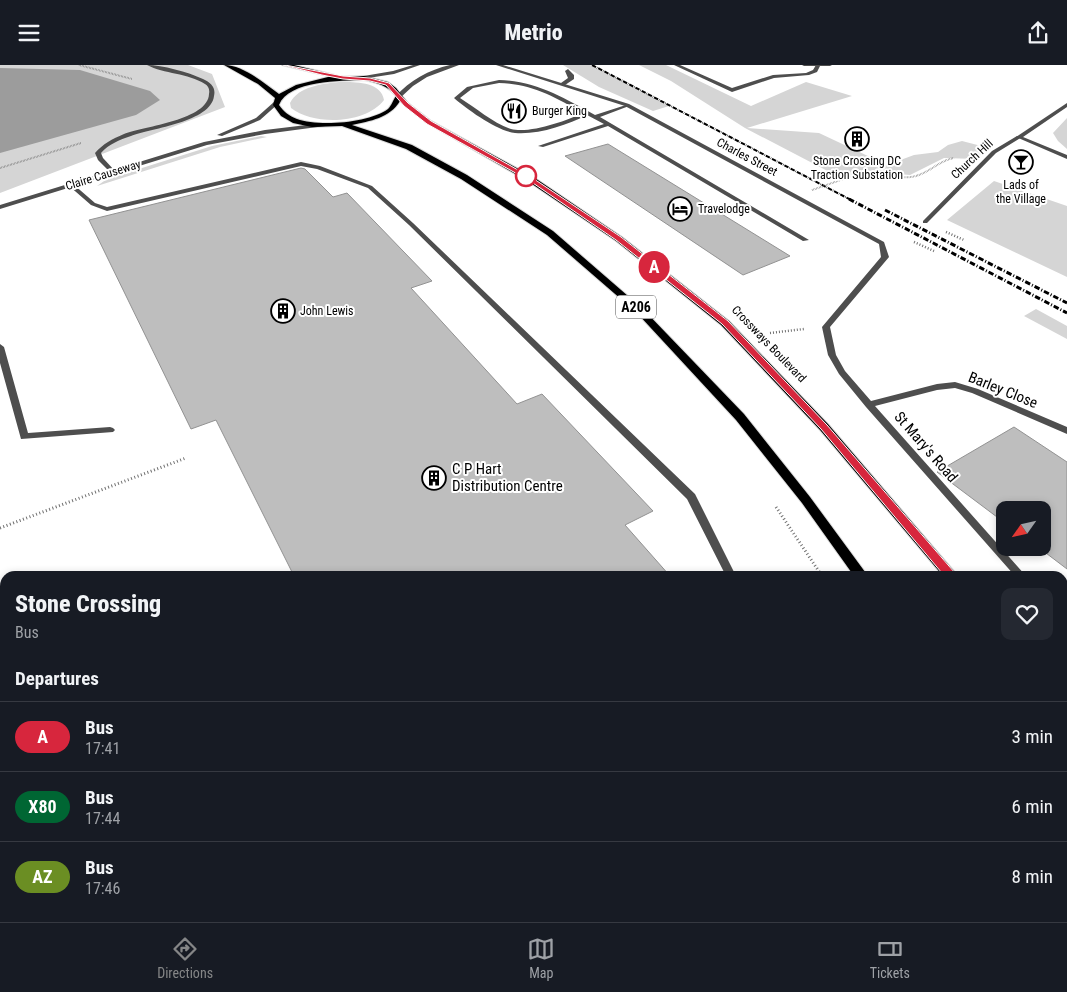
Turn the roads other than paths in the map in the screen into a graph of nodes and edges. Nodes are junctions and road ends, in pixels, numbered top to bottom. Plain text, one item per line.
1 (149, 65) edge
2 (227, 65) edge
3 (285, 65) edge
4 (418, 65) edge
5 (457, 65) edge
6 (498, 65) edge
7 (676, 65) edge
8 (804, 65) edge
9 (830, 65) edge
10 (818, 66) edge
11 (568, 71) dead end
12 (343, 78) junction
13 (355, 78) junction
14 (563, 84) junction
15 (398, 97) junction
16 (278, 100) junction
17 (627, 105) junction
18 (1067, 105) edge
19 (587, 113) junction
20 (595, 117) junction
21 (340, 124) junction
22 (609, 124) junction
23 (325, 125) junction
24 (1020, 137) junction
25 (206, 143) junction
26 (541, 146) dead end
27 (1067, 157) edge
28 (112, 171) junction
29 (71, 185) junction
30 (0, 207) edge
31 (925, 222) dead end
32 (805, 240) dead end
33 (826, 327) joint
34 (0, 347) edge
35 (869, 405) junction
36 (110, 430) dead end
37 (1067, 431) edge
38 (728, 571) edge
39 (857, 571) edge
40 (947, 571) edge
41 (1017, 571) edge

1 - 28 street
2 - 16 main road
3 - 12 main road
4 - 13 street
5 - 15 street
6 - 14 street, Charles Street
7 - 10 street
8 - 10 street
9 - 10 street
11 - 14 street
12 - 13 main road, Crossways Boulevard
12 - 16 main road
13 - 15 main road, Crossways Boulevard
14 - 17 street, Charles Street
15 - 21 main road
15 - 40 main road, Crossways Boulevard / A206
16 - 23 main road
16 - 25 street, Claire Causeway
17 - 20 street
17 - 33 street, Charles Street
18 - 24 street, Church Hill
19 - 19 street
19 - 20 street
20 - 22 street
21 - 23 main road
21 - 39 main road, A206
22 - 26 street
22 - 32 street
23 - 25 street, Claire Causeway
24 - 27 street
24 - 31 street, Church Hill
25 - 28 street, Claire Causeway
28 - 29 street, Claire Causeway
29 - 30 street, Claire Causeway
29 - 38 street
33 - 35 street, St Mary's Road
34 - 36 street
35 - 37 street, Barley Close
35 - 41 street, St Mary's Road

